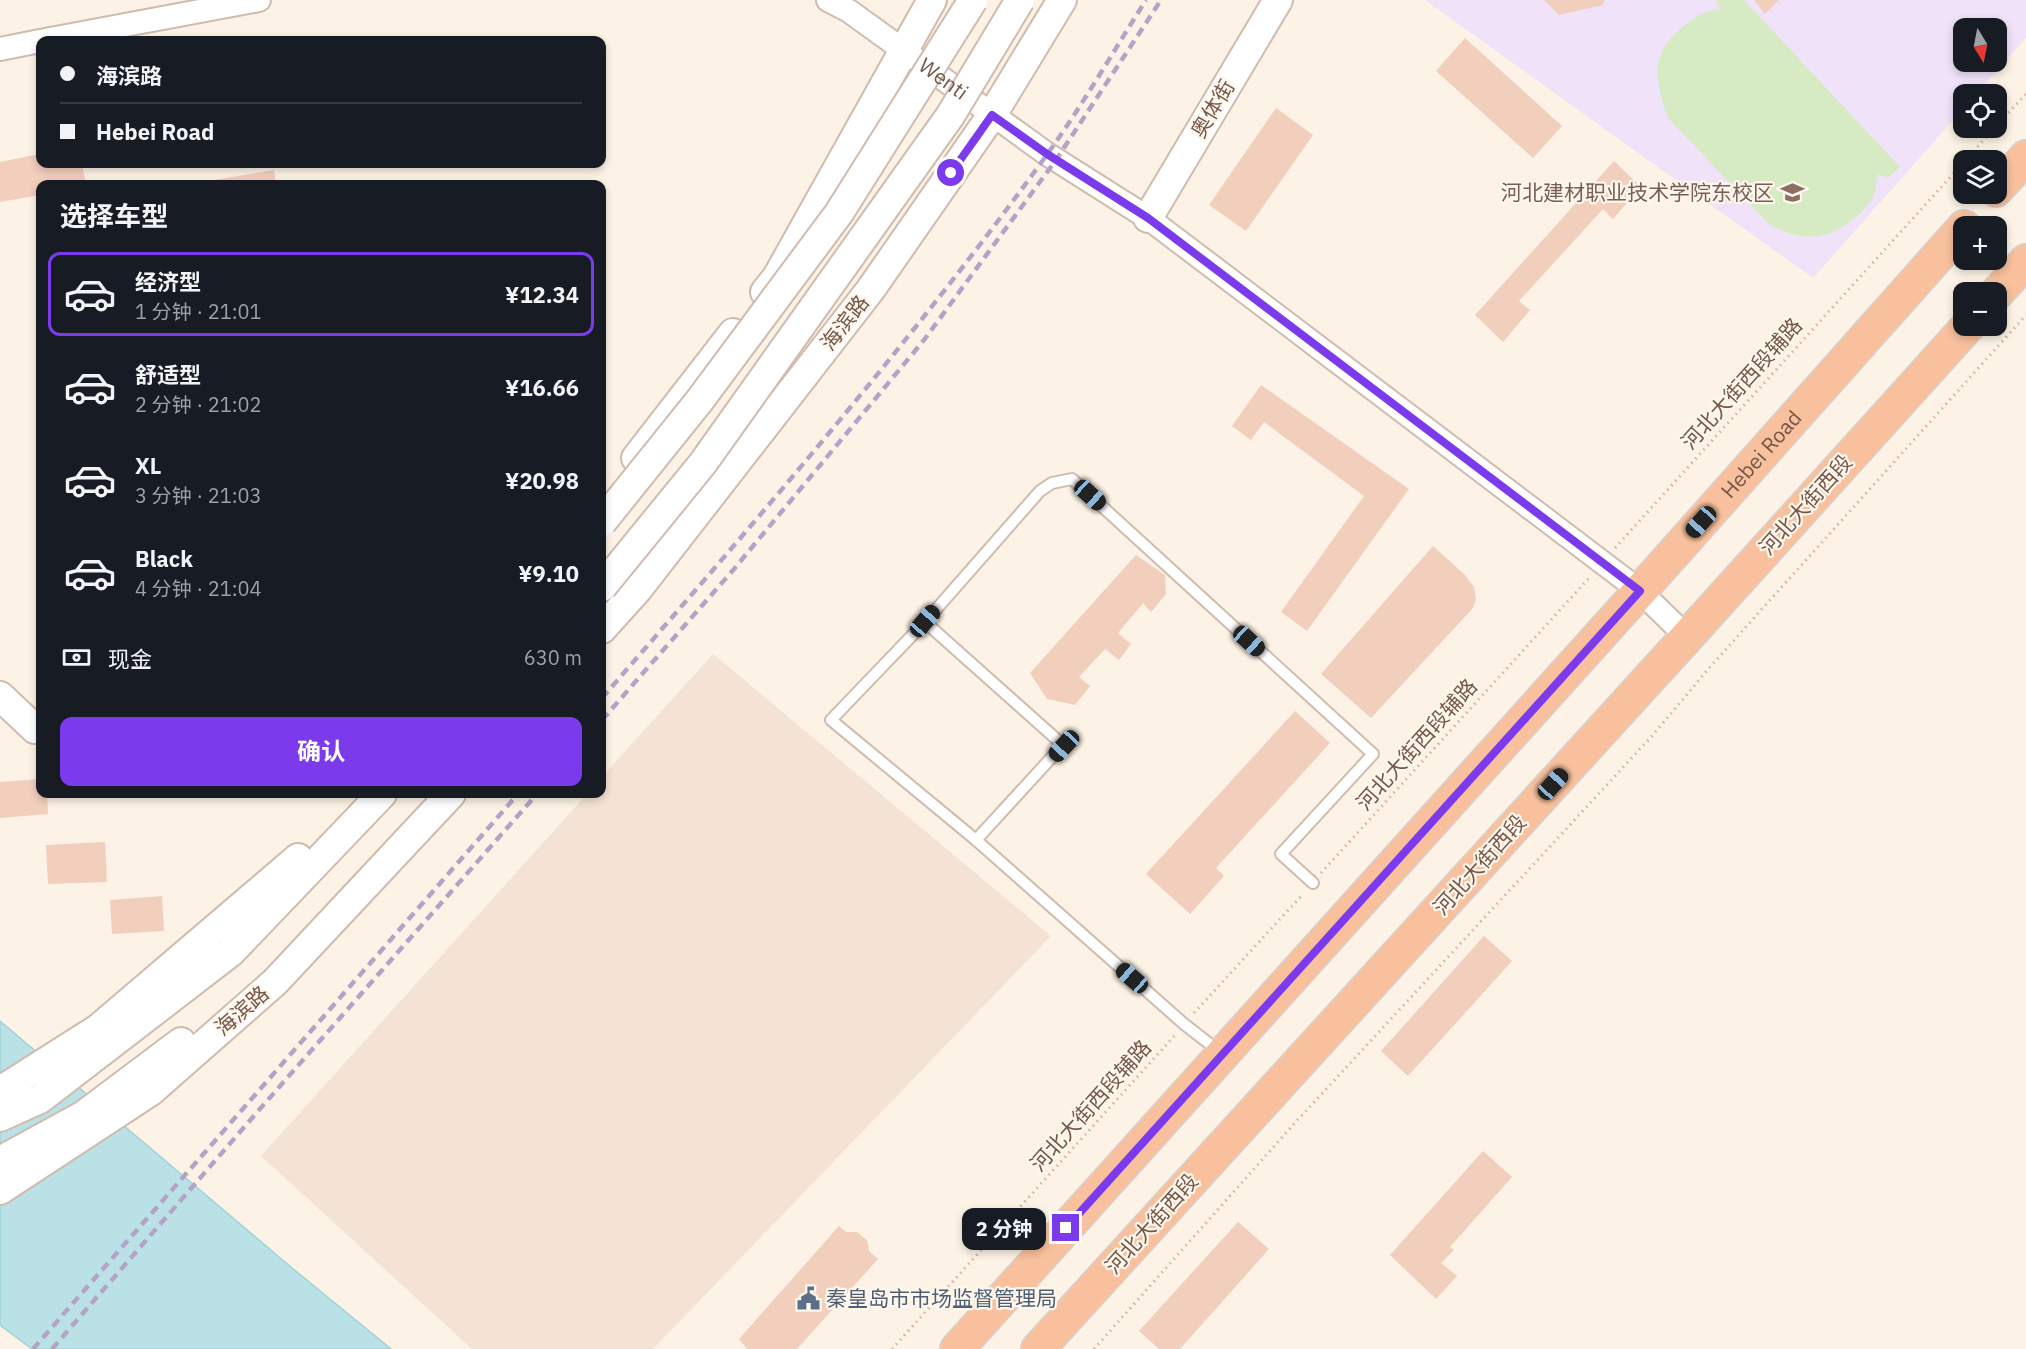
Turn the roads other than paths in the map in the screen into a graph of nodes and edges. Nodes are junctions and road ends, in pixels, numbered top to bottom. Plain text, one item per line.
1 (259, 0) edge
2 (828, 0) edge
3 (932, 0) edge
4 (973, 0) edge
5 (1020, 0) edge
6 (1062, 0) edge
7 (1278, 0) edge
8 (69, 36) edge
9 (36, 42) edge
10 (0, 49) edge
11 (903, 50) junction
12 (992, 115) junction
13 (2026, 157) edge
14 (2007, 178) edge
15 (1984, 204) edge
16 (1974, 216) edge
17 (1148, 218) junction
18 (1953, 239) edge
19 (2026, 261) edge
20 (2007, 282) edge
21 (1959, 336) edge
22 (606, 497) edge
23 (606, 517) edge
24 (606, 582) edge
25 (1640, 591) junction
26 (925, 621) junction
27 (606, 625) edge
28 (1687, 637) junction
29 (0, 696) edge
30 (35, 729) dead end
31 (356, 798) edge
32 (378, 798) edge
33 (426, 798) edge
34 (447, 798) edge
35 (976, 840) junction
36 (1312, 883) road end
37 (1222, 1054) junction
38 (0, 1091) edge
39 (0, 1118) edge
40 (0, 1161) edge
41 (0, 1190) edge
42 (957, 1349) edge
43 (1038, 1349) edge

1 - 8 street
2 - 11 street, Wenti
3 - 11 street
4 - 23 street, bridge
5 - 24 street, 海滨路, bridge
6 - 12 street, 海滨路
7 - 17 street, 奥体街
9 - 10 street
11 - 12 street, Wenti
11 - 22 street
12 - 17 street, Wenti
12 - 27 street, 海滨路
13 - 14 highway
15 - 16 highway, Hebei Road
17 - 25 street, Wenti
18 - 25 highway, Hebei Road
19 - 20 highway
21 - 28 highway, 河北大街西段
25 - 28 street, Wenti
25 - 37 highway, Hebei Road
26 - 35 lane
26 - 35 lane
26 - 36 lane
28 - 43 highway, 河北大街西段
29 - 30 street
31 - 38 street
32 - 39 street
33 - 40 street, 海滨路
34 - 41 street, 海滨路
35 - 37 lane
37 - 42 highway, Hebei Road

